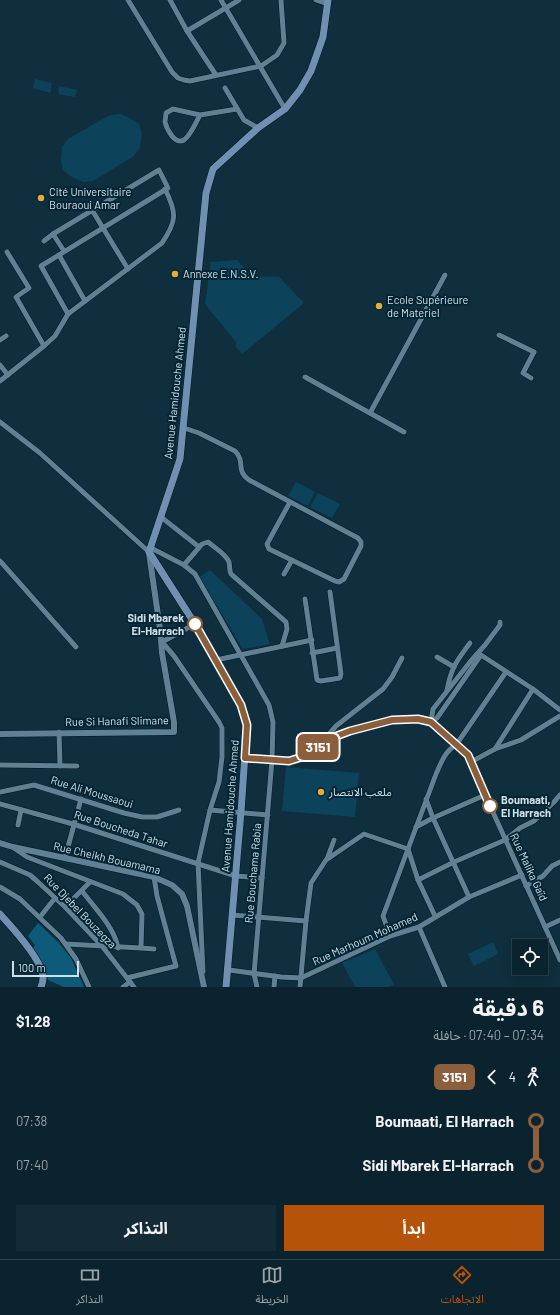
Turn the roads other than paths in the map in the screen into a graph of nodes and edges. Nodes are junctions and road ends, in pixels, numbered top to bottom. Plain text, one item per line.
1 (128, 0) edge
2 (170, 0) edge
3 (222, 0) edge
4 (239, 0) edge
5 (280, 0) edge
6 (316, 0) edge
7 (328, 2) edge
8 (226, 8) junction
9 (187, 31) junction
10 (260, 66) junction
11 (216, 75) junction
12 (225, 88) dead end
13 (237, 108) junction
14 (285, 109) junction
15 (200, 115) junction
16 (258, 128) junction
17 (165, 189) junction
18 (92, 210) junction
19 (103, 227) junction
20 (53, 234) junction
21 (44, 241) dead end
22 (7, 252) dead end
23 (62, 253) junction
24 (128, 269) junction
25 (445, 275) dead end
26 (84, 301) junction
27 (68, 314) junction
28 (499, 335) dead end
29 (6, 336) dead end
30 (0, 340) edge
31 (44, 346) junction
32 (0, 365) edge
33 (8, 375) junction
34 (305, 377) dead end
35 (531, 378) dead end
36 (0, 380) edge
37 (370, 413) junction
38 (0, 422) edge
39 (184, 428) junction
40 (404, 432) dead end
41 (290, 502) junction
42 (161, 517) junction
43 (199, 547) junction
44 (150, 550) junction
45 (292, 560) junction
46 (0, 561) edge
47 (184, 565) junction
48 (284, 574) dead end
49 (330, 592) dead end
50 (305, 599) dead end
51 (500, 622) dead end
52 (195, 624) junction
53 (312, 640) junction
54 (162, 642) junction
55 (470, 643) dead end
56 (282, 646) junction
57 (76, 647) dead end
58 (337, 648) junction
59 (312, 653) junction
60 (240, 654) junction
61 (437, 657) dead end
62 (402, 658) dead end
63 (216, 660) junction
64 (454, 667) junction
65 (506, 672) junction
66 (533, 689) junction
67 (447, 691) junction
68 (560, 710) edge
69 (560, 716) edge
70 (431, 722) junction
71 (59, 732) junction
72 (0, 734) edge
73 (322, 744) junction
74 (456, 745) junction
75 (495, 749) junction
76 (245, 758) junction
77 (272, 760) junction
78 (471, 762) junction
79 (0, 765) edge
80 (60, 766) junction
81 (77, 766) dead end
82 (0, 792) edge
83 (485, 795) junction
84 (560, 795) edge
85 (81, 798) junction
86 (426, 799) junction
87 (0, 804) edge
88 (21, 810) junction
89 (179, 810) dead end
90 (210, 810) junction
91 (241, 812) junction
92 (268, 814) junction
93 (433, 818) junction
94 (73, 824) junction
95 (18, 825) dead end
96 (416, 827) junction
97 (334, 840) dead end
98 (505, 840) junction
99 (0, 843) edge
100 (13, 847) junction
101 (408, 849) junction
102 (65, 858) junction
103 (326, 860) junction
104 (0, 862) edge
105 (454, 862) junction
106 (560, 862) edge
107 (198, 863) junction
108 (522, 875) junction
109 (236, 876) junction
110 (154, 877) junction
111 (262, 878) junction
112 (418, 880) junction
113 (90, 882) junction
114 (526, 886) junction
115 (0, 887) edge
116 (82, 891) junction
117 (470, 897) junction
118 (55, 898) junction
119 (65, 908) junction
120 (0, 914) edge
121 (233, 915) junction
122 (435, 916) junction
123 (40, 917) junction
124 (260, 918) junction
125 (560, 920) edge
126 (306, 921) junction
127 (419, 927) junction
128 (545, 927) junction
129 (390, 936) junction
130 (66, 944) junction
131 (102, 946) junction
132 (118, 948) junction
133 (141, 948) junction
134 (154, 949) dead end
135 (560, 960) edge
136 (229, 970) junction
137 (254, 974) junction
138 (275, 976) junction
139 (301, 978) junction
140 (128, 980) junction
141 (204, 985) edge
142 (41, 987) edge
143 (89, 987) edge
144 (122, 987) edge
145 (134, 987) edge
146 (226, 987) edge
147 (256, 987) edge
148 (274, 987) edge
149 (300, 987) edge
150 (445, 987) edge

1 - 11 street
2 - 9 street
3 - 8 street
4 - 8 street
5 - 10 street
6 - 7 street
7 - 14 main road, Avenue Hamidouche Ahmed
8 - 9 street
8 - 10 street
9 - 11 street
10 - 11 street
10 - 14 street
12 - 13 street
13 - 15 street
13 - 16 street
14 - 16 main road, Avenue Hamidouche Ahmed
15 - 15 street
16 - 39 main road, Avenue Hamidouche Ahmed
17 - 18 street
17 - 19 street
17 - 24 street
18 - 19 street
18 - 20 street
19 - 23 street
19 - 24 street
20 - 21 street
20 - 23 street
22 - 31 street
23 - 26 street
23 - 27 street
24 - 26 street
25 - 37 street
26 - 27 street
27 - 31 street
28 - 35 street
29 - 30 street
31 - 33 street
32 - 33 street
33 - 36 street
34 - 37 street
37 - 40 street
38 - 44 street, Rue Bouchama Rabia
39 - 41 street
39 - 42 main road, Avenue Hamidouche Ahmed
41 - 45 street
41 - 45 street
42 - 43 street
42 - 44 main road, Avenue Hamidouche Ahmed
43 - 47 street
43 - 56 street
44 - 47 street, Rue Bouchama Rabia
44 - 52 main road, Avenue Hamidouche Ahmed
44 - 54 street, Rue Si Hanafi Slimane
45 - 48 street
46 - 57 street
47 - 60 street, Rue Bouchama Rabia
49 - 58 street
50 - 53 street
51 - 67 street
52 - 54 street
52 - 63 main road, Avenue Hamidouche Ahmed
53 - 56 street
53 - 59 street
54 - 71 street, Rue Si Hanafi Slimane
54 - 90 street
55 - 64 street
56 - 60 street
58 - 59 street
58 - 59 street
60 - 63 street
60 - 77 street, Rue Bouchama Rabia
61 - 64 street
62 - 73 street
63 - 76 main road, Avenue Hamidouche Ahmed
64 - 67 street
65 - 66 street
65 - 70 street
65 - 74 street
66 - 68 street
66 - 75 street
67 - 70 street
69 - 75 street
70 - 73 street
70 - 74 street, Rue Malika Gaïd
71 - 72 street, Rue Si Hanafi Slimane
71 - 80 street
73 - 77 street
74 - 78 street, Rue Malika Gaïd
74 - 86 street
75 - 78 street
76 - 77 street
76 - 91 main road, Avenue Hamidouche Ahmed
77 - 92 street, Rue Bouchama Rabia
78 - 83 street, Rue Malika Gaïd
79 - 80 street
80 - 81 street
82 - 85 street, Rue Ali Moussaoui
83 - 93 street
83 - 98 street, Rue Malika Gaïd
84 - 98 street
85 - 89 street, Rue Ali Moussaoui
85 - 94 street
86 - 93 street
86 - 96 street
87 - 88 street, Rue Boucheda Tahar
88 - 94 street, Rue Boucheda Tahar
88 - 95 street
90 - 91 street
90 - 107 street
91 - 92 street
91 - 109 main road, Avenue Hamidouche Ahmed
92 - 111 street, Rue Bouchama Rabia
93 - 96 street
93 - 105 street
94 - 102 street
94 - 107 street, Rue Boucheda Tahar
96 - 101 street
97 - 103 street
98 - 105 street
98 - 108 street, Rue Malika Gaïd
99 - 100 street, Rue Cheikh Bouamama
100 - 102 street, Rue Cheikh Bouamama
100 - 113 street
101 - 103 street
101 - 112 street
101 - 129 street
102 - 110 street, Rue Cheikh Bouamama
103 - 126 street
104 - 118 street, Rue Djebel Bouzegza
105 - 112 street
105 - 117 street
106 - 114 street
107 - 109 street, Rue Boucheda Tahar
107 - 141 street
108 - 114 street, Rue Malika Gaïd
108 - 117 street, Rue Marhoum Mohamed
109 - 111 street, Rue Boucheda Tahar
109 - 121 main road, Avenue Hamidouche Ahmed
110 - 140 street
110 - 141 street, Rue Cheikh Bouamama
111 - 124 street, Rue Bouchama Rabia
112 - 122 street
113 - 116 street
113 - 133 street
114 - 128 street, Rue Malika Gaïd
115 - 123 street
116 - 119 street
116 - 132 street
117 - 122 street, Rue Marhoum Mohamed
118 - 119 street, Rue Djebel Bouzegza
118 - 123 street
119 - 131 street, Rue Djebel Bouzegza
120 - 142 main road
121 - 124 street
121 - 136 main road, Avenue Hamidouche Ahmed
122 - 127 street, Rue Marhoum Mohamed
123 - 130 street
124 - 126 street
124 - 137 street, Rue Bouchama Rabia
125 - 128 street
126 - 139 street
127 - 129 street, Rue Marhoum Mohamed
127 - 150 street
128 - 135 street, Rue Malika Gaïd
129 - 139 street, Rue Marhoum Mohamed
130 - 131 street
130 - 143 street
131 - 132 street
131 - 140 street, Rue Djebel Bouzegza
132 - 133 street
133 - 134 street
136 - 137 street, Rue Marhoum Mohamed
136 - 146 main road, Avenue Hamidouche Ahmed
137 - 138 street, Rue Marhoum Mohamed
137 - 147 street, Rue Bouchama Rabia
138 - 139 street, Rue Marhoum Mohamed
138 - 148 street
139 - 149 street
140 - 144 street
140 - 145 street, Rue Djebel Bouzegza

